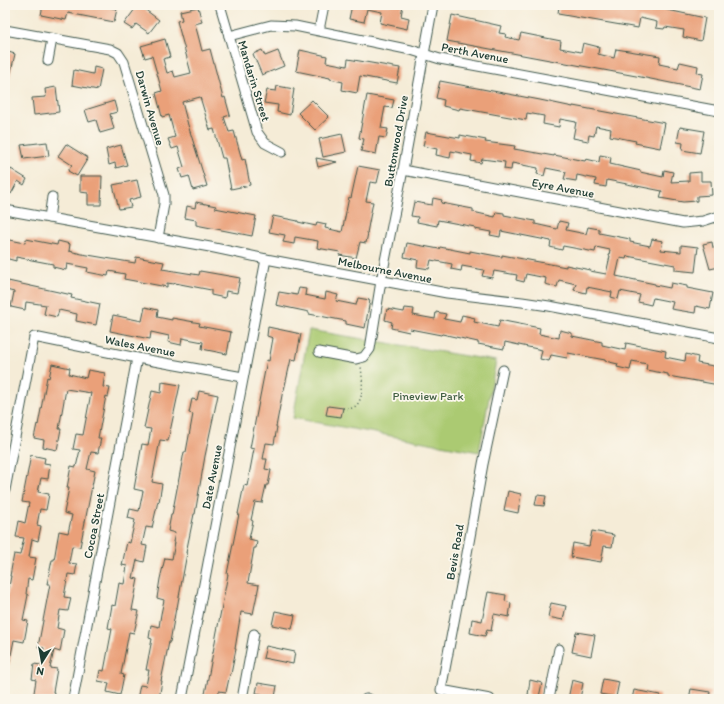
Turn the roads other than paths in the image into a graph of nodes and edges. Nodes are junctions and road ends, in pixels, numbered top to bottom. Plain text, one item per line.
1 (220, 5) edge
2 (324, 5) edge
3 (433, 5) edge
4 (5, 30) edge
5 (319, 30) junction
6 (228, 36) junction
7 (52, 38) junction
8 (424, 54) junction
9 (48, 60) dead end
10 (719, 111) edge
11 (282, 152) dead end
12 (403, 170) junction
13 (52, 197) dead end
14 (5, 210) edge
15 (719, 216) edge
16 (49, 218) junction
17 (158, 238) junction
18 (266, 259) junction
19 (382, 281) junction
20 (719, 338) edge
21 (319, 352) dead end
22 (137, 358) junction
23 (503, 370) dead end
24 (243, 377) junction
25 (5, 490) edge
26 (254, 634) dead end
27 (559, 649) dead end
28 (73, 699) edge
29 (182, 699) edge
30 (242, 699) edge
31 (490, 699) edge
32 (549, 699) edge

1 - 6 street, Mandarin Street
2 - 5 street
3 - 8 street, Buttonwood Drive
4 - 7 street, Darwin Avenue
5 - 6 street, Perth Avenue
5 - 8 street, Perth Avenue
6 - 11 street, Mandarin Street
7 - 9 street
7 - 17 street, Darwin Avenue
8 - 10 street, Perth Avenue
8 - 12 street, Buttonwood Drive
12 - 15 street, Eyre Avenue
12 - 19 street, Buttonwood Drive
13 - 16 street
14 - 16 street, Melbourne Avenue
16 - 17 street, Melbourne Avenue
17 - 18 street, Melbourne Avenue
18 - 19 street, Melbourne Avenue
18 - 24 street, Date Avenue
19 - 20 street, Melbourne Avenue
19 - 21 street, Buttonwood Drive
22 - 24 street, Wales Avenue
22 - 25 street, Wales Avenue
22 - 28 street, Cocoa Street
23 - 31 street, Bevis Road
24 - 29 street, Date Avenue
26 - 30 street
27 - 32 street

